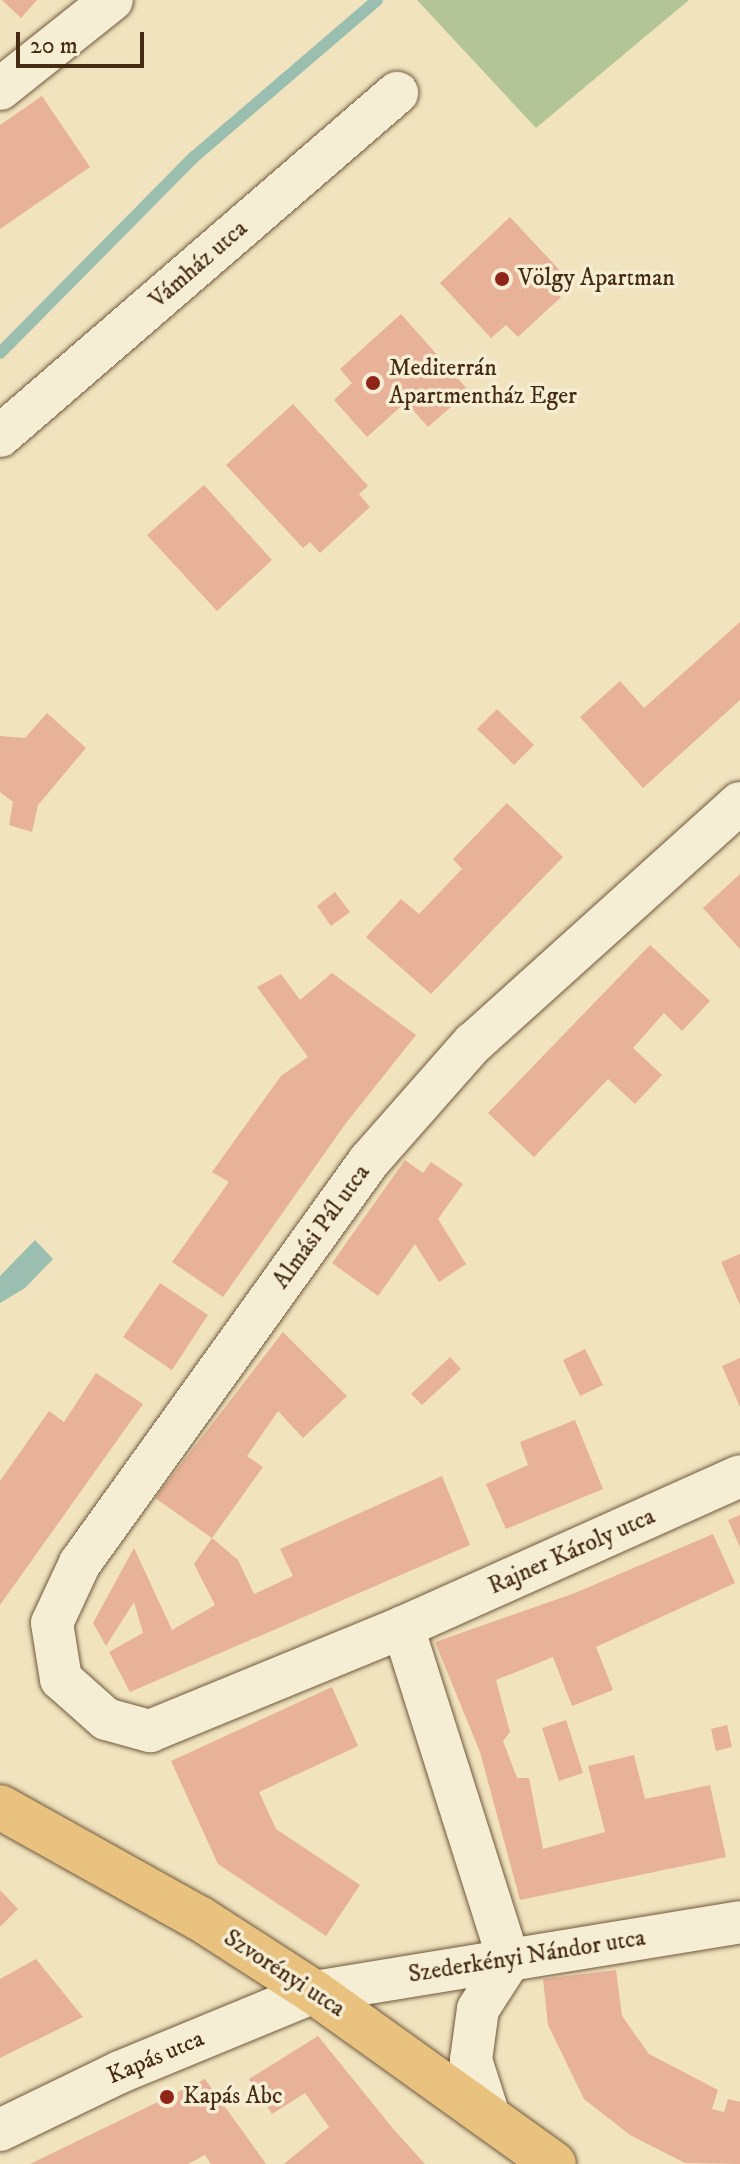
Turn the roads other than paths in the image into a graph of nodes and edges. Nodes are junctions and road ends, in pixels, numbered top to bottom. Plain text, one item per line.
1 (112, 0) edge
2 (0, 89) edge
3 (397, 93) dead end
4 (0, 436) edge
5 (740, 803) edge
6 (740, 1476) edge
7 (403, 1627) junction
8 (106, 1719) joint
9 (0, 1807) edge
10 (740, 1922) edge
11 (509, 1961) junction
12 (314, 1992) junction
13 (489, 2116) junction
14 (0, 2130) edge
15 (554, 2164) edge

1 - 2 street
3 - 4 street, Vámház utca
5 - 8 street, Almási Pál utca
6 - 7 street, Rajner Károly utca
7 - 8 street, Rajner Károly utca
7 - 11 street
9 - 12 main road, Szvorényi utca
10 - 11 street, Szederkényi Nándor utca
11 - 12 street, Szederkényi Nándor utca
11 - 13 street
12 - 13 main road, Szvorényi utca
12 - 14 street, Kapás utca
13 - 15 main road, Szvorényi utca

